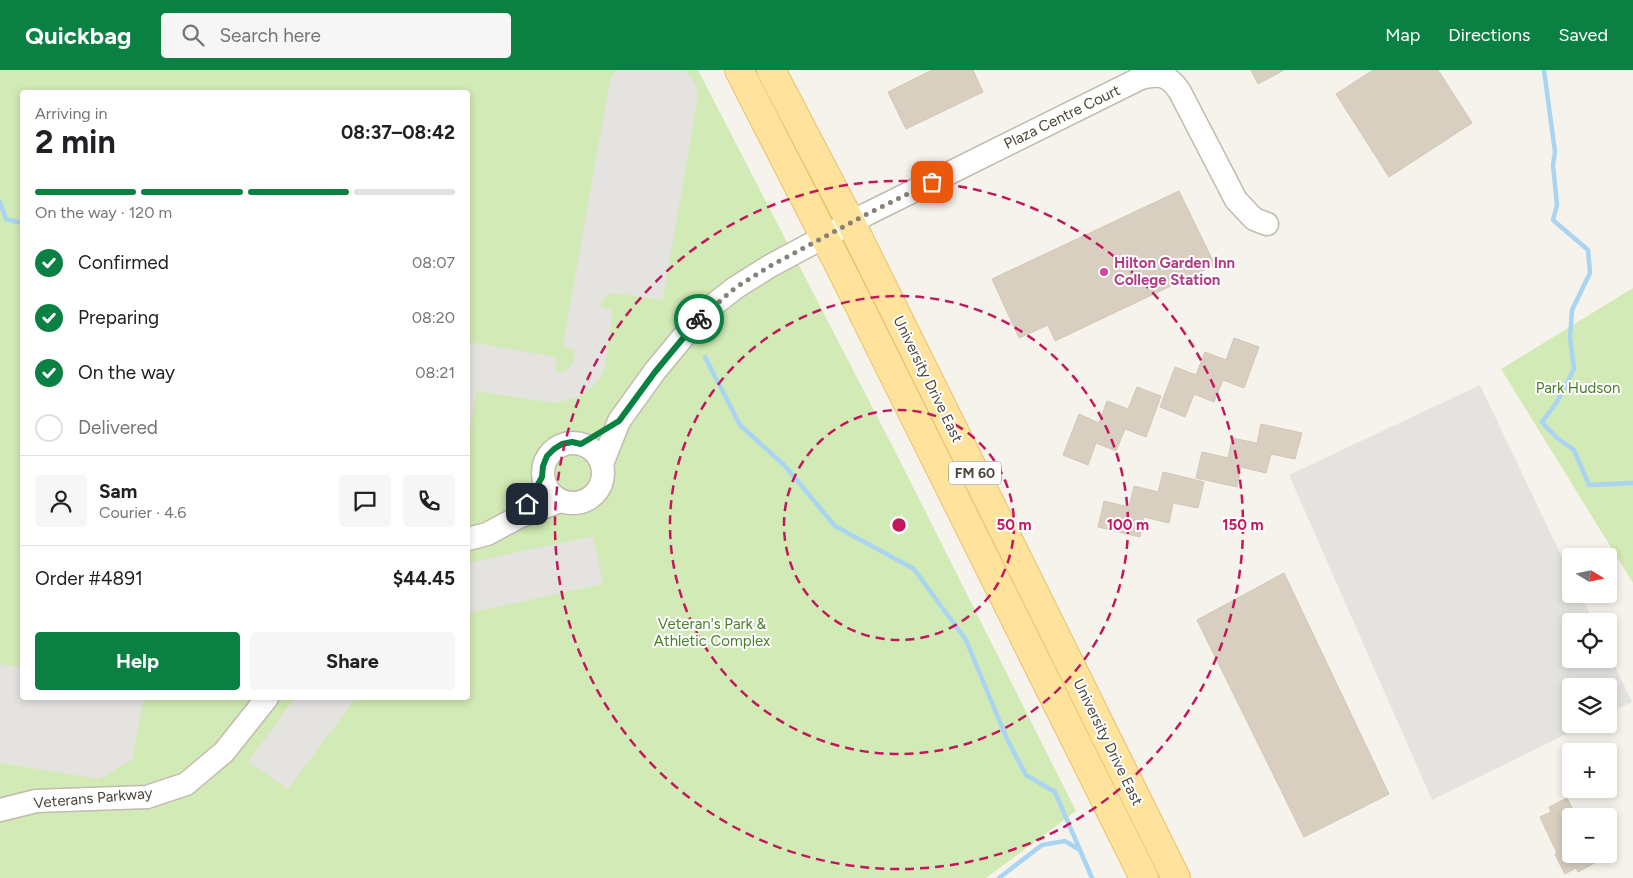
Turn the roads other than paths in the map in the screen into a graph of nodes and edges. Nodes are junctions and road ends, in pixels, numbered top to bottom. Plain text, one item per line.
1 (739, 70) edge
2 (771, 70) edge
3 (851, 223) junction
4 (1267, 224) dead end
5 (824, 237) junction
6 (619, 421) junction
7 (581, 444) junction
8 (602, 464) junction
9 (542, 477) junction
10 (560, 502) junction
11 (519, 518) junction
12 (470, 538) edge
13 (265, 700) edge
14 (0, 810) edge
15 (1144, 878) edge
16 (1176, 878) edge

1 - 5 main road, University Drive East / FM 60
2 - 3 main road, University Drive East / FM 60
3 - 4 street, Plaza Centre Court
3 - 5 street, Plaza Centre Court
3 - 16 main road, University Drive East / FM 60
5 - 6 street
5 - 15 main road, University Drive East / FM 60
6 - 7 street
6 - 8 street
7 - 8 street
7 - 9 street
8 - 10 street
9 - 10 street
9 - 11 street
10 - 11 street
11 - 12 street
13 - 14 street, Veterans Parkway

